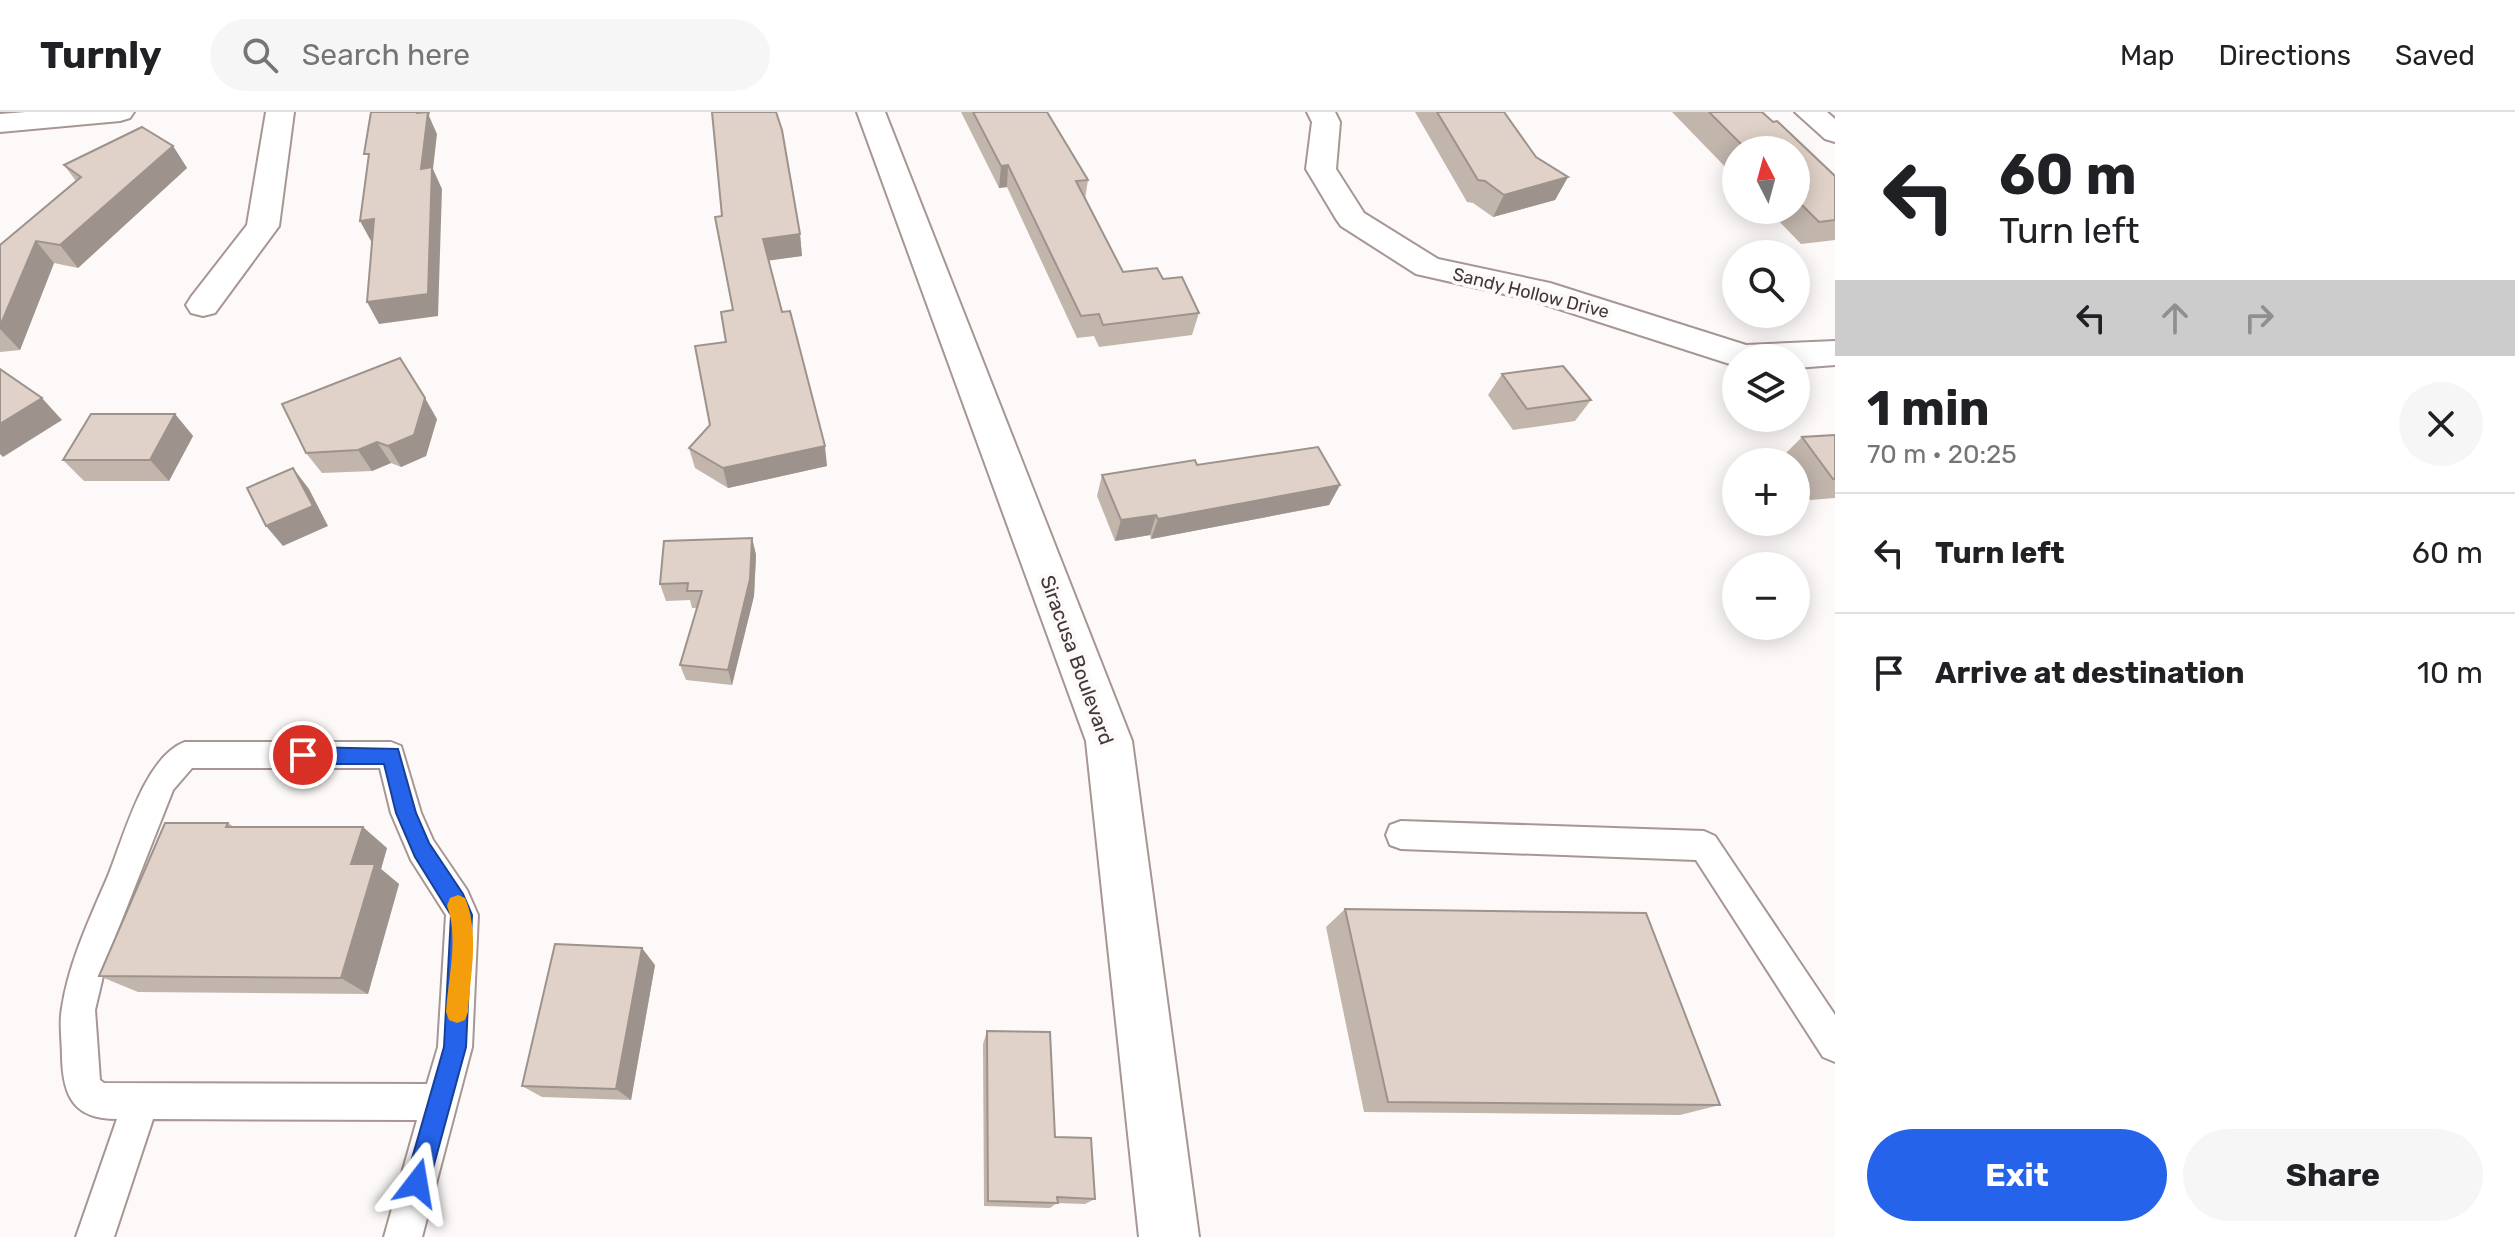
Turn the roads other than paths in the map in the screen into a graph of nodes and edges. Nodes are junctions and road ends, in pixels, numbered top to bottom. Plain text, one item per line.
1 (120, 112) edge
2 (280, 112) edge
3 (871, 112) edge
4 (1321, 112) edge
5 (1809, 112) edge
6 (0, 123) edge
7 (1835, 133) edge
8 (203, 305) dead end
9 (1835, 353) edge
10 (1401, 835) dead end
11 (1835, 1045) edge
12 (141, 1101) junction
13 (437, 1102) junction
14 (95, 1237) edge
15 (403, 1237) edge
16 (1169, 1237) edge

1 - 6 street
2 - 8 street
3 - 16 street, Siracusa Boulevard
4 - 9 street, Sandy Hollow Drive
5 - 7 street
10 - 11 lane
12 - 13 lane
12 - 13 lane
12 - 14 lane
13 - 15 lane

